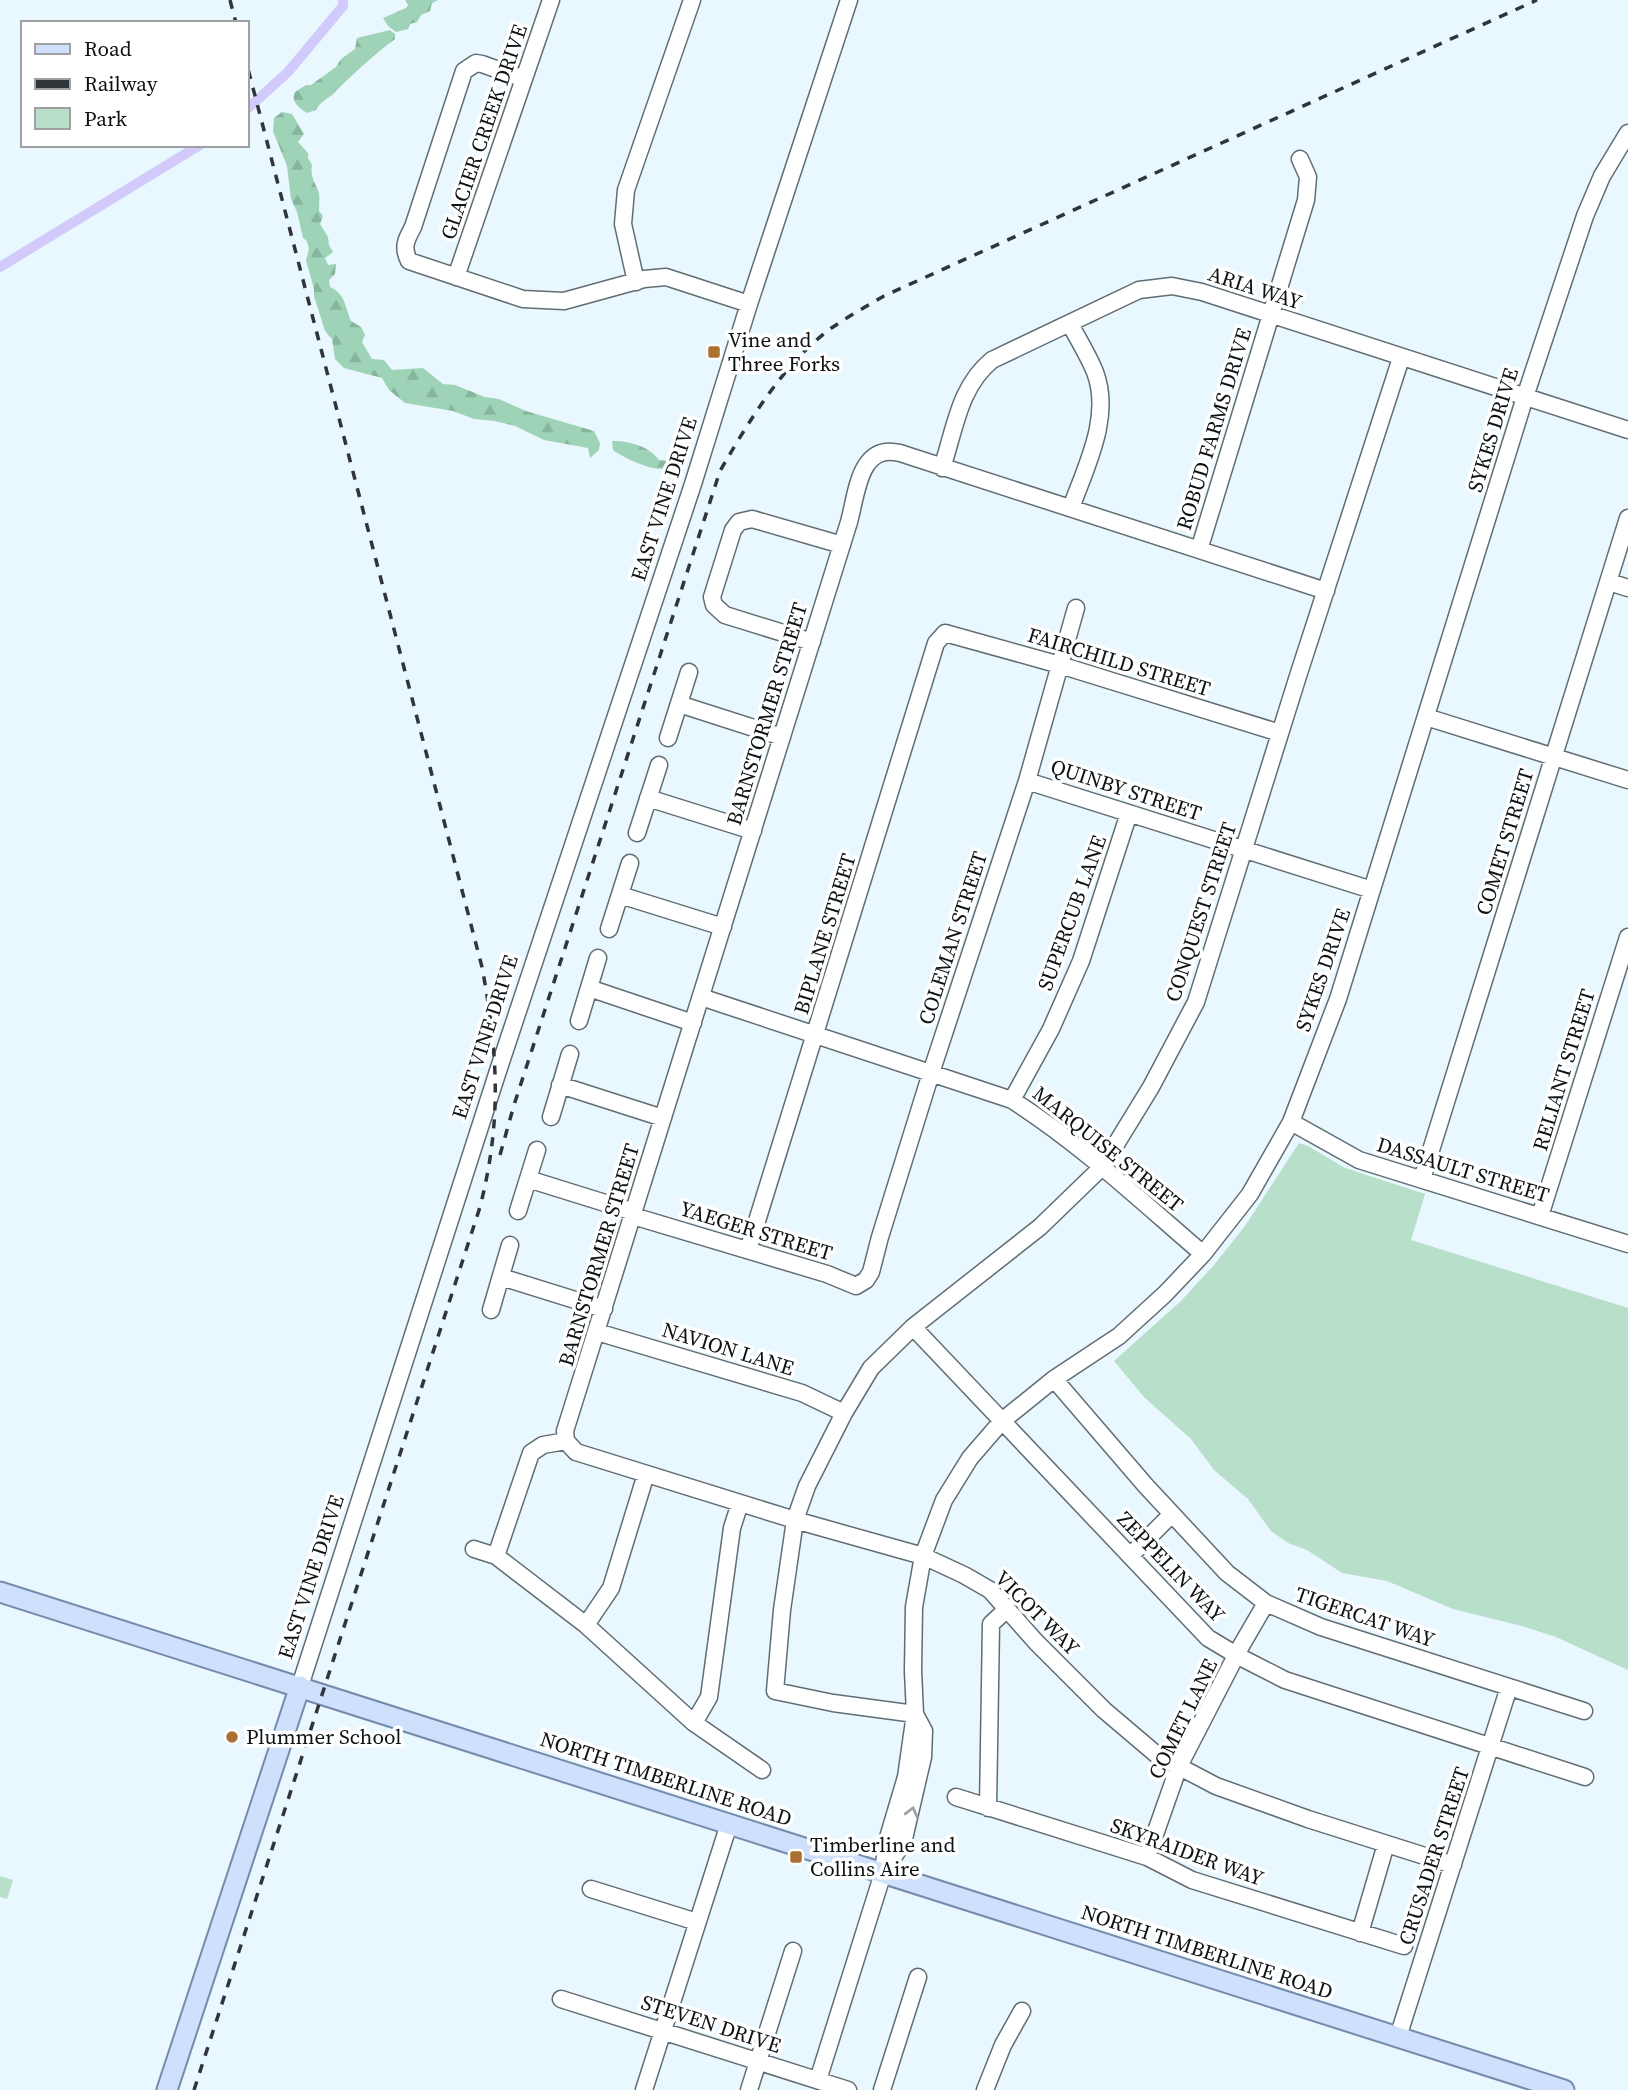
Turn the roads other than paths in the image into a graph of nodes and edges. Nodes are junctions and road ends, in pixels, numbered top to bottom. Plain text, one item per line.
1 (551, 0) edge
2 (692, 0) edge
3 (849, 0) edge
4 (524, 79) junction
5 (1628, 133) edge
6 (1300, 159) dead end
7 (456, 277) junction
8 (636, 282) junction
9 (749, 303) junction
10 (1271, 315) junction
11 (1070, 324) junction
12 (1401, 358) junction
13 (1525, 397) junction
14 (1628, 430) edge
15 (942, 468) junction
16 (1071, 508) junction
17 (1628, 518) edge
18 (842, 545) junction
19 (1199, 550) junction
20 (1608, 582) junction
21 (1628, 588) edge
22 (1326, 591) junction
23 (1076, 608) dead end
24 (945, 633) joint
25 (812, 642) junction
26 (1060, 665) junction
27 (689, 672) dead end
28 (679, 705) junction
29 (1426, 717) junction
30 (1280, 733) junction
31 (782, 737) junction
32 (668, 738) dead end
33 (1554, 757) junction
34 (659, 765) dead end
35 (1628, 780) edge
36 (1027, 781) junction
37 (648, 799) junction
38 (1129, 813) junction
39 (753, 831) junction
40 (637, 833) dead end
41 (1244, 849) junction
42 (630, 863) dead end
43 (1372, 890) junction
44 (620, 895) junction
45 (723, 927) junction
46 (609, 929) dead end
47 (1628, 937) edge
48 (598, 958) dead end
49 (589, 988) junction
50 (701, 998) junction
51 (579, 1021) dead end
52 (693, 1023) junction
53 (816, 1035) junction
54 (570, 1054) dead end
55 (931, 1073) junction
56 (560, 1085) junction
57 (1012, 1100) junction
58 (551, 1117) dead end
59 (663, 1118) junction
60 (1291, 1122) junction
61 (537, 1150) dead end
62 (1102, 1167) junction
63 (528, 1178) junction
64 (1422, 1180) junction
65 (518, 1211) dead end
66 (633, 1214) junction
67 (1540, 1216) junction
68 (1628, 1244) edge
69 (510, 1245) dead end
70 (748, 1250) junction
71 (1203, 1254) junction
72 (501, 1277) junction
73 (866, 1280) joint
74 (604, 1309) junction
75 (491, 1310) dead end
76 (912, 1327) junction
77 (597, 1332) junction
78 (1054, 1379) junction
79 (844, 1413) junction
80 (1002, 1421) junction
81 (566, 1441) junction
82 (646, 1474) junction
83 (740, 1503) junction
84 (1172, 1514) junction
85 (795, 1520) junction
86 (474, 1549) dead end
87 (496, 1556) junction
88 (923, 1556) junction
89 (1130, 1556) junction
90 (0, 1592) edge
91 (1266, 1603) junction
92 (1007, 1609) junction
93 (586, 1625) junction
94 (1238, 1656) junction
95 (300, 1686) junction
96 (1509, 1687) junction
97 (1584, 1711) dead end
98 (915, 1714) junction
99 (694, 1723) junction
100 (1490, 1747) junction
101 (1179, 1766) junction
102 (762, 1770) dead end
103 (1585, 1777) dead end
104 (956, 1797) dead end
105 (989, 1808) junction
106 (729, 1824) junction
107 (1386, 1844) junction
108 (1147, 1857) junction
109 (1453, 1865) junction
110 (883, 1873) junction
111 (591, 1889) dead end
112 (697, 1922) junction
113 (1360, 1933) junction
114 (1404, 1946) dead end
115 (793, 1951) dead end
116 (918, 1977) dead end
117 (561, 1999) dead end
118 (1022, 2011) dead end
119 (662, 2031) junction
120 (1398, 2037) junction
121 (758, 2062) junction
122 (818, 2080) junction
123 (167, 2090) edge
124 (644, 2090) edge
125 (750, 2090) edge
126 (848, 2090) edge
127 (883, 2090) edge
128 (985, 2090) edge
129 (1564, 2090) edge

1 - 4 street, GLACIER CREEK DRIVE
2 - 8 street
3 - 9 street, EAST VINE DRIVE
4 - 7 street, GLACIER CREEK DRIVE
4 - 7 street
5 - 13 street, SYKES DRIVE
6 - 10 street, ROBUD FARMS DRIVE
7 - 8 street
8 - 9 street
9 - 95 street, EAST VINE DRIVE
10 - 11 street, ARIA WAY
10 - 12 street, ARIA WAY
10 - 19 street, ROBUD FARMS DRIVE
11 - 15 street, ARIA WAY
11 - 16 street
12 - 13 street, ARIA WAY
12 - 22 street, CONQUEST STREET
13 - 14 street, ARIA WAY
13 - 29 street, SYKES DRIVE
15 - 16 street, BARNSTORMER STREET
15 - 18 street, BARNSTORMER STREET
16 - 19 street, BARNSTORMER STREET
17 - 20 street, COMET STREET
18 - 25 street, BARNSTORMER STREET
18 - 25 street
19 - 22 street, BARNSTORMER STREET
20 - 21 street
20 - 33 street, COMET STREET
22 - 30 street, CONQUEST STREET
23 - 26 street, COLEMAN STREET
24 - 26 street, FAIRCHILD STREET
24 - 53 street, BIPLANE STREET
25 - 31 street, BARNSTORMER STREET
26 - 30 street, FAIRCHILD STREET
26 - 36 street, COLEMAN STREET
27 - 28 street
28 - 31 street
28 - 32 street
29 - 33 street
29 - 43 street, SYKES DRIVE
30 - 41 street, CONQUEST STREET
31 - 39 street, BARNSTORMER STREET
33 - 35 street
33 - 64 street, COMET STREET
34 - 37 street
36 - 38 street, QUINBY STREET
36 - 55 street, COLEMAN STREET
37 - 39 street
37 - 40 street
38 - 41 street, QUINBY STREET
38 - 57 street, SUPERCUB LANE
39 - 45 street, BARNSTORMER STREET
41 - 43 street, QUINBY STREET
41 - 62 street, CONQUEST STREET
42 - 44 street
43 - 60 street, SYKES DRIVE
44 - 45 street
44 - 46 street
45 - 50 street, BARNSTORMER STREET
47 - 67 street, RELIANT STREET
48 - 49 street
49 - 51 street
49 - 52 street
50 - 52 street, BARNSTORMER STREET
50 - 53 street, MARQUISE STREET
52 - 59 street, BARNSTORMER STREET
53 - 55 street, MARQUISE STREET
53 - 70 street, BIPLANE STREET
54 - 56 street
55 - 57 street, MARQUISE STREET
55 - 73 street, COLEMAN STREET
56 - 58 street
56 - 59 street
57 - 62 street, MARQUISE STREET
59 - 66 street, BARNSTORMER STREET
60 - 64 street, DASSAULT STREET
60 - 71 street, SYKES DRIVE
61 - 63 street
62 - 71 street, MARQUISE STREET
62 - 76 street, CONQUEST STREET
63 - 65 street
63 - 66 street, YAEGER STREET
64 - 67 street, DASSAULT STREET
66 - 70 street, YAEGER STREET
66 - 74 street, BARNSTORMER STREET
67 - 68 street, DASSAULT STREET
69 - 72 street
70 - 73 street, YAEGER STREET
71 - 78 street, SYKES DRIVE
72 - 74 street
72 - 75 street
74 - 77 street, BARNSTORMER STREET
76 - 79 street, CONQUEST STREET
76 - 80 street, ZEPPELIN WAY
77 - 79 street, NAVION LANE
77 - 81 street, BARNSTORMER STREET
78 - 80 street, SYKES DRIVE
78 - 84 street, TIGERCAT WAY
79 - 85 street, CONQUEST STREET
80 - 88 street, SYKES DRIVE
80 - 89 street, ZEPPELIN WAY
81 - 82 street, VICOT WAY
81 - 87 street
82 - 83 street, VICOT WAY
82 - 93 street
83 - 85 street, VICOT WAY
83 - 99 street
84 - 89 street
84 - 91 street, TIGERCAT WAY
85 - 88 street, VICOT WAY
85 - 98 street, CONQUEST STREET
86 - 87 street
87 - 93 street
88 - 92 street, VICOT WAY
88 - 98 street, SYKES DRIVE
89 - 94 street, ZEPPELIN WAY
90 - 95 main road, NORTH TIMBERLINE ROAD
91 - 94 street, COMET LANE
91 - 96 street, TIGERCAT WAY
92 - 101 street, VICOT WAY
92 - 105 street
93 - 99 street
94 - 100 street, ZEPPELIN WAY
94 - 101 street, COMET LANE
95 - 106 main road, NORTH TIMBERLINE ROAD
95 - 123 main road, EAST VINE DRIVE
96 - 97 street, TIGERCAT WAY
96 - 100 street, CRUSADER STREET
98 - 110 street, SYKES DRIVE
99 - 102 street
100 - 103 street, ZEPPELIN WAY
100 - 109 street, CRUSADER STREET
101 - 107 street, VICOT WAY
101 - 108 street, COMET LANE
104 - 105 street, SKYRAIDER WAY
105 - 108 street, SKYRAIDER WAY
106 - 110 main road, NORTH TIMBERLINE ROAD
106 - 112 street
107 - 109 street, VICOT WAY
107 - 113 street
108 - 113 street, SKYRAIDER WAY
109 - 120 street, CRUSADER STREET
110 - 120 main road, NORTH TIMBERLINE ROAD
110 - 122 street, SYKES DRIVE
111 - 112 street
112 - 119 street
113 - 114 street, SKYRAIDER WAY
115 - 121 street
116 - 127 street
117 - 119 street, STEVEN DRIVE
118 - 128 street
119 - 121 street, STEVEN DRIVE
119 - 124 street
120 - 129 main road, NORTH TIMBERLINE ROAD
121 - 122 street, STEVEN DRIVE
121 - 125 street
122 - 126 street, STEVEN DRIVE

